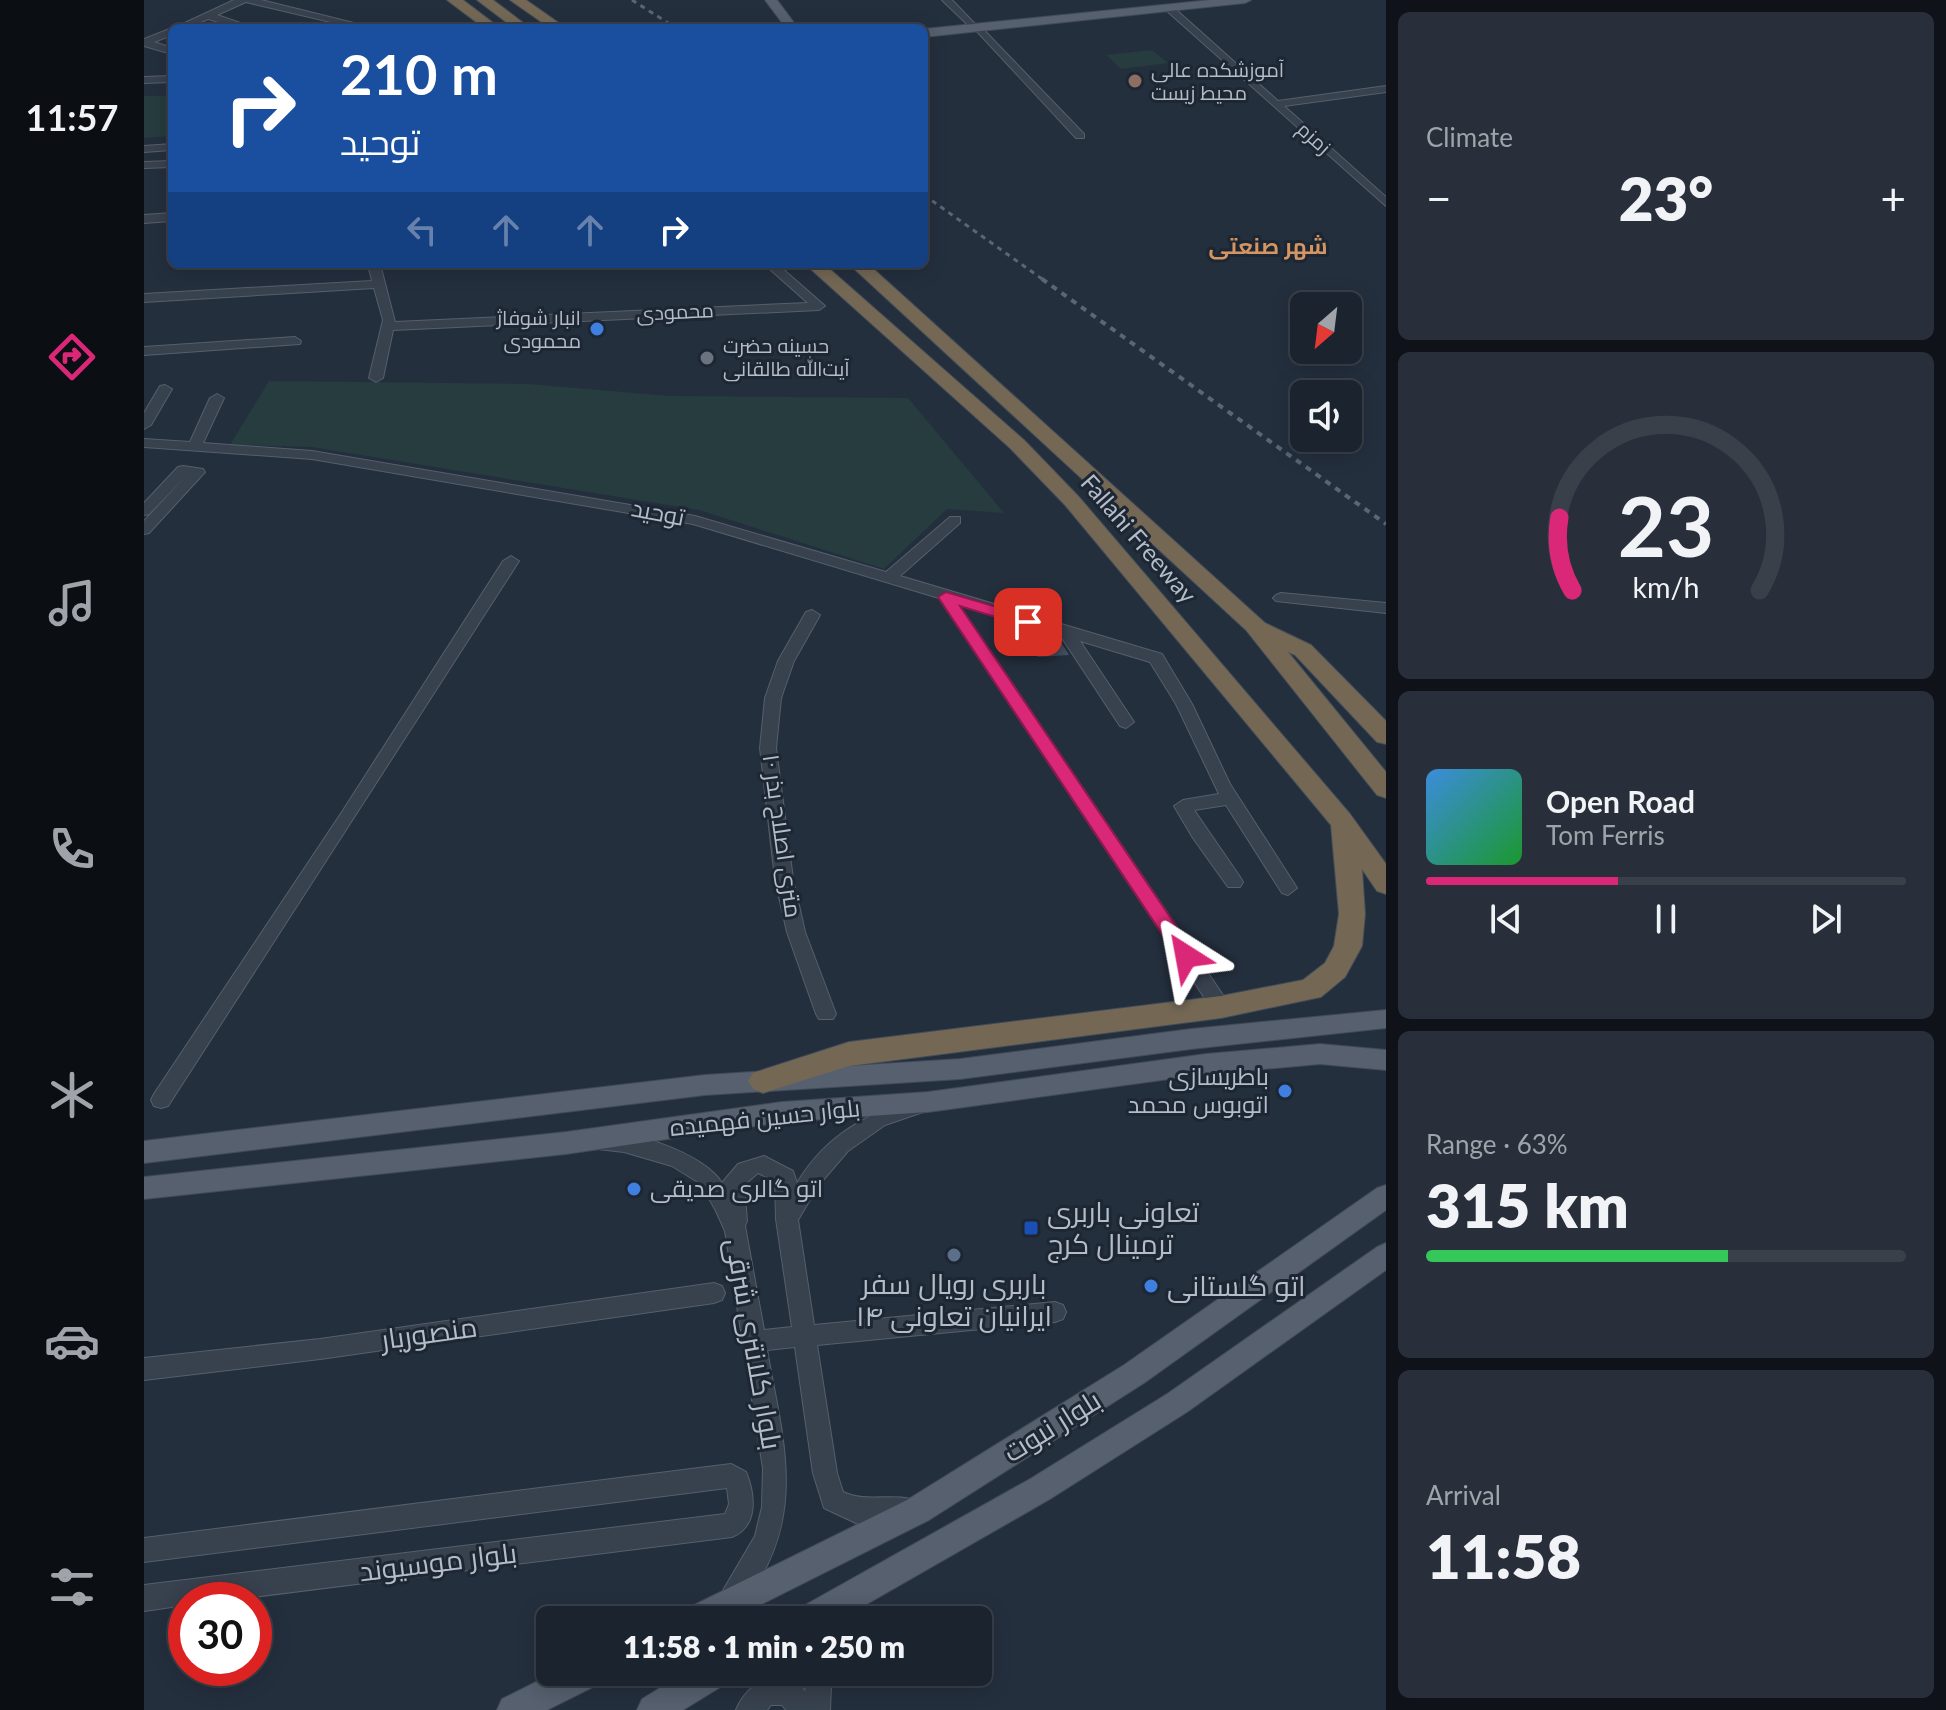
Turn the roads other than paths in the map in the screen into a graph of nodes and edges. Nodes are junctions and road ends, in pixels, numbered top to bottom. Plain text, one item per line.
1 (242, 0) edge
2 (249, 0) edge
3 (454, 0) edge
4 (484, 0) edge
5 (517, 0) edge
6 (530, 0) edge
7 (771, 0) edge
8 (947, 0) edge
9 (1187, 0) edge
10 (1245, 0) edge
11 (1164, 4) edge
12 (207, 15) junction
13 (541, 16) junction
14 (188, 24) edge
15 (237, 24) edge
16 (352, 24) edge
17 (487, 24) edge
18 (517, 24) edge
19 (553, 24) edge
20 (789, 24) edge
21 (974, 25) junction
22 (928, 30) edge
23 (168, 33) edge
24 (144, 43) edge
25 (168, 50) edge
26 (168, 79) edge
27 (144, 80) edge
28 (1386, 89) edge
29 (1276, 104) junction
30 (1080, 136) dead end
31 (168, 147) edge
32 (144, 149) edge
33 (168, 164) edge
34 (144, 165) edge
35 (1386, 203) edge
36 (168, 217) edge
37 (144, 219) edge
38 (375, 268) edge
39 (775, 268) edge
40 (819, 268) edge
41 (862, 268) edge
42 (379, 284) junction
43 (144, 298) edge
44 (387, 326) junction
45 (295, 341) dead end
46 (144, 351) edge
47 (376, 378) dead end
48 (165, 389) dead end
49 (217, 398) dead end
50 (144, 425) edge
51 (144, 443) edge
52 (195, 446) junction
53 (144, 511) edge
54 (955, 520) dead end
55 (144, 530) edge
56 (511, 561) dead end
57 (888, 579) junction
58 (946, 597) junction
59 (1281, 598) dead end
60 (1386, 608) edge
61 (812, 615) dead end
62 (1254, 625) junction
63 (1068, 634) junction
64 (1126, 722) dead end
65 (1386, 736) edge
66 (1386, 789) edge
67 (1230, 798) junction
68 (1341, 820) junction
69 (1234, 882) dead end
70 (1386, 884) edge
71 (1288, 888) dead end
72 (1221, 1007) junction
73 (826, 1014) dead end
74 (1386, 1019) edge
75 (1386, 1060) edge
76 (763, 1081) junction
77 (161, 1100) dead end
78 (928, 1102) junction
79 (566, 1143) junction
80 (147, 1151) edge
81 (145, 1188) edge
82 (1386, 1196) edge
83 (787, 1219) junction
84 (736, 1231) junction
85 (1386, 1255) edge
86 (714, 1293) dead end
87 (1055, 1312) dead end
88 (806, 1335) junction
89 (754, 1341) junction
90 (144, 1369) edge
91 (918, 1510) junction
92 (144, 1550) edge
93 (862, 1592) junction
94 (144, 1598) edge
95 (727, 1605) joint
96 (836, 1606) edge
97 (854, 1606) edge
98 (562, 1686) edge
99 (693, 1686) edge
100 (818, 1686) edge
101 (513, 1710) edge
102 (653, 1710) edge
103 (749, 1710) edge
104 (803, 1710) edge
105 (817, 1710) edge

1 - 12 street
2 - 16 street
3 - 17 highway
4 - 18 highway
5 - 13 highway
6 - 13 highway
7 - 20 main road
8 - 21 street
9 - 11 main road
10 - 11 main road
11 - 21 main road
11 - 29 street, زمزم
12 - 14 street
12 - 15 street
13 - 19 highway
21 - 22 main road
21 - 30 street
23 - 24 street
24 - 25 street
26 - 27 street
28 - 29 street
29 - 35 street, زمزم
31 - 32 street
33 - 34 street
36 - 37 street
38 - 42 street
39 - 44 street, محمودی
40 - 68 highway, Fallahi Freeway
41 - 62 highway, Fallahi Freeway
42 - 43 street
42 - 44 street
44 - 47 street
45 - 46 street
48 - 50 street
49 - 52 street
51 - 52 street, توحید
52 - 57 street, توحید
53 - 55 street
54 - 57 street
56 - 77 street
57 - 58 street, توحید
58 - 63 street, توحید
58 - 72 street
59 - 60 street
61 - 73 street, ۱۰ متری اصلاح بذر
62 - 65 highway
62 - 66 highway, Fallahi Freeway
63 - 64 street
63 - 67 street, توحید
67 - 69 street
67 - 71 street
68 - 70 highway, Fallahi Freeway
68 - 72 highway
72 - 76 highway
74 - 76 main road, بلوار حسین فهمیده
75 - 78 main road, بلوار حسین فهمیده
76 - 80 main road, بلوار حسین فهمیده
78 - 79 main road, بلوار حسین فهمیده
78 - 83 street
79 - 81 main road, بلوار حسین فهمیده
79 - 84 street, بلوار کلانتری شرقی
80 - 81 main road
82 - 91 main road, بلوار نبوت
83 - 84 street, بلوار کلانتری شرقی
83 - 88 street, بلوار کلانتری شرقی
84 - 89 street, بلوار کلانتری شرقی
85 - 93 main road, بلوار نبوت
86 - 90 street, منصوریار
87 - 88 street
88 - 89 street
88 - 91 street, بلوار کلانتری شرقی
89 - 95 street, بلوار کلانتری شرقی
91 - 95 main road, بلوار نبوت
92 - 94 street, بلوار موسیوند
93 - 96 main road, بلوار نبوت
93 - 97 street
98 - 101 main road
99 - 102 main road
100 - 105 street
103 - 104 street

